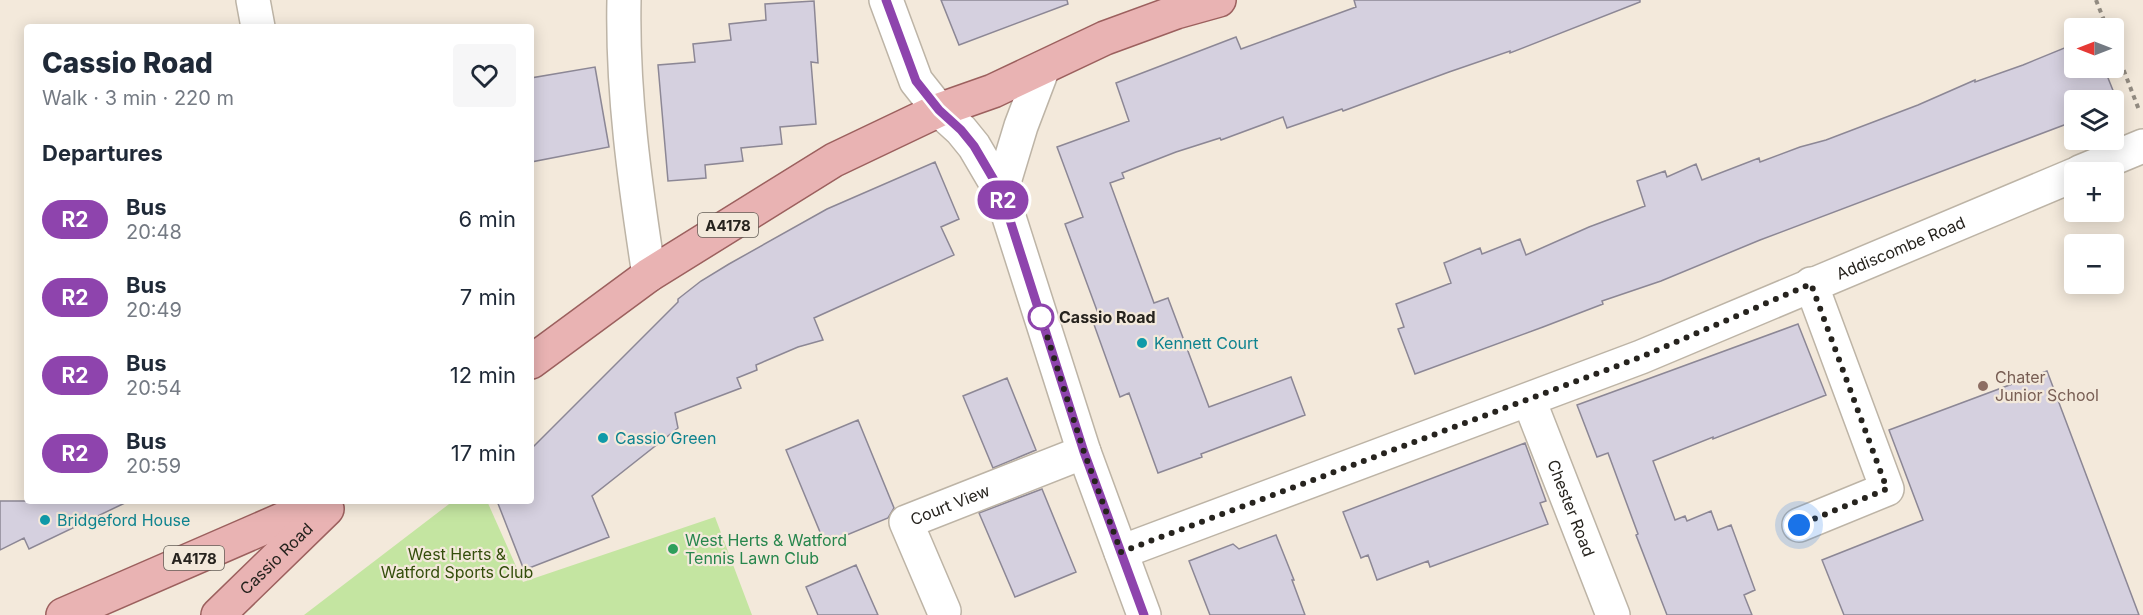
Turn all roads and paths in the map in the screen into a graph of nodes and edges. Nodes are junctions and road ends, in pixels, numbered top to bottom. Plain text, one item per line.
1 (253, 0) edge
2 (624, 0) edge
3 (886, 0) edge
4 (1218, 0) edge
5 (2096, 0) edge
6 (2103, 18) edge
7 (257, 24) edge
8 (1043, 68) junction
9 (2124, 71) edge
10 (939, 110) junction
11 (2143, 119) edge
12 (2143, 146) edge
13 (2104, 162) edge
14 (2064, 179) edge
15 (1001, 192) junction
16 (649, 275) junction
17 (1811, 284) junction
18 (534, 360) edge
19 (1529, 400) junction
20 (1084, 452) junction
21 (319, 504) edge
22 (332, 504) edge
23 (1799, 525) dead end
24 (1121, 552) junction
25 (944, 611) dead end
26 (63, 615) edge
27 (218, 615) edge
28 (1144, 615) edge
29 (1613, 615) edge

1 - 7 street
2 - 16 street
3 - 10 street
4 - 8 main road, A4178
5 - 6 path
8 - 10 main road, A4178
8 - 15 street
9 - 11 path
10 - 15 street
10 - 16 main road, A4178
12 - 13 street
14 - 17 street, Addiscombe Road
15 - 20 street
16 - 18 main road, A4178
17 - 19 street, Addiscombe Road
17 - 23 street
19 - 24 street, Addiscombe Road
19 - 29 street, Chester Road
20 - 24 street
20 - 25 street, Court View
21 - 26 main road, Cassio Road / A4178
22 - 27 main road, Cassio Road
24 - 28 street

